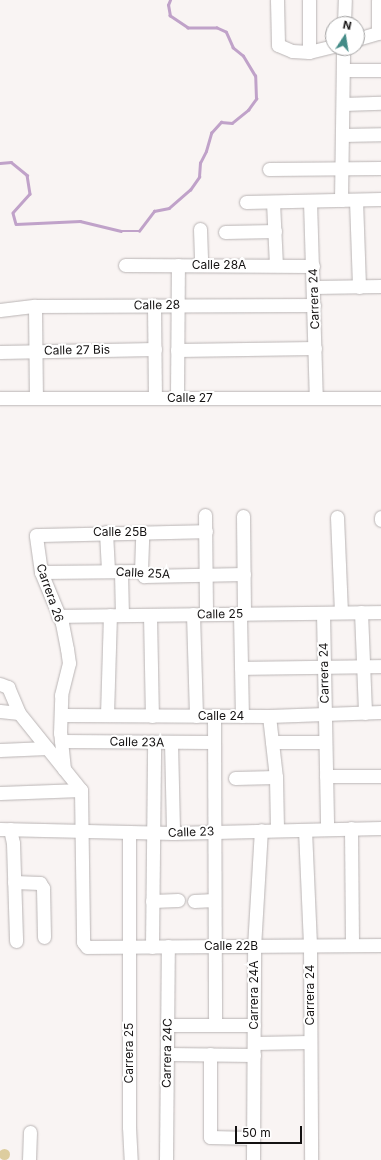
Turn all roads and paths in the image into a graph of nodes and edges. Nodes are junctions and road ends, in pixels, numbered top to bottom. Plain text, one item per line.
1 (277, 0) edge
2 (309, 0) edge
3 (345, 0) edge
4 (378, 0) edge
5 (344, 16) edge
6 (379, 32) edge
7 (365, 36) edge
8 (325, 48) edge
9 (308, 52) junction
10 (343, 56) edge
11 (343, 70) junction
12 (381, 70) edge
13 (381, 103) edge
14 (343, 104) junction
15 (381, 134) edge
16 (342, 135) junction
17 (342, 168) junction
18 (381, 168) edge
19 (269, 169) dead end
20 (381, 199) edge
21 (341, 200) junction
22 (356, 200) junction
23 (310, 201) junction
24 (246, 202) dead end
25 (274, 202) junction
26 (200, 229) dead end
27 (275, 231) junction
28 (225, 232) dead end
29 (125, 265) dead end
30 (178, 265) junction
31 (201, 265) junction
32 (276, 265) junction
33 (313, 266) junction
34 (381, 286) edge
35 (313, 287) junction
36 (358, 287) junction
37 (154, 305) junction
38 (177, 305) junction
39 (314, 305) junction
40 (35, 306) junction
41 (0, 310) edge
42 (315, 348) junction
43 (155, 349) junction
44 (177, 350) junction
45 (36, 351) junction
46 (0, 352) edge
47 (0, 398) edge
48 (36, 398) junction
49 (156, 398) junction
50 (177, 398) junction
51 (316, 398) junction
52 (381, 398) edge
53 (205, 515) dead end
54 (243, 516) dead end
55 (337, 517) dead end
56 (381, 517) edge
57 (381, 520) edge
58 (206, 531) junction
59 (106, 532) junction
60 (142, 533) junction
61 (36, 535) joint
62 (141, 571) junction
63 (41, 572) junction
64 (108, 572) junction
65 (121, 572) junction
66 (205, 574) junction
67 (244, 574) junction
68 (341, 612) junction
69 (361, 612) junction
70 (381, 612) edge
71 (323, 613) junction
72 (150, 614) junction
73 (200, 614) junction
74 (242, 614) junction
75 (116, 615) junction
76 (58, 616) junction
77 (363, 666) junction
78 (381, 666) edge
79 (324, 667) junction
80 (241, 668) junction
81 (4, 685) edge
82 (0, 711) edge
83 (381, 712) edge
84 (19, 713) junction
85 (365, 713) junction
86 (325, 714) junction
87 (61, 715) junction
88 (107, 715) junction
89 (152, 716) junction
90 (196, 716) junction
91 (214, 716) junction
92 (242, 716) junction
93 (268, 716) junction
94 (61, 741) junction
95 (154, 742) junction
96 (171, 742) junction
97 (213, 742) junction
98 (272, 742) junction
99 (325, 742) junction
100 (47, 748) junction
101 (0, 750) edge
102 (64, 769) junction
103 (326, 776) junction
104 (381, 776) edge
105 (276, 777) junction
106 (235, 778) dead end
107 (81, 790) junction
108 (0, 793) edge
109 (327, 828) junction
110 (351, 828) junction
111 (381, 828) edge
112 (5, 829) edge
113 (277, 829) junction
114 (81, 830) junction
115 (261, 830) junction
116 (306, 830) junction
117 (216, 831) junction
118 (129, 832) junction
119 (155, 832) junction
120 (173, 833) junction
121 (14, 882) junction
122 (178, 900) dead end
123 (214, 900) junction
124 (152, 901) junction
125 (194, 901) dead end
126 (44, 937) dead end
127 (16, 941) dead end
128 (310, 945) junction
129 (352, 945) junction
130 (381, 945) edge
131 (168, 946) junction
132 (215, 946) junction
133 (129, 947) junction
134 (152, 947) junction
135 (254, 947) junction
136 (167, 1025) junction
137 (215, 1025) junction
138 (254, 1025) junction
139 (310, 1042) junction
140 (254, 1048) junction
141 (167, 1054) junction
142 (210, 1054) junction
143 (30, 1132) dead end
144 (253, 1138) junction
145 (29, 1160) edge
146 (131, 1160) edge
147 (166, 1160) edge
148 (253, 1160) edge
149 (311, 1160) edge

1 - 9 street
2 - 9 street
3 - 5 street
4 - 6 street
6 - 7 street
8 - 9 street
10 - 11 street
11 - 12 street
11 - 14 street
13 - 14 street
14 - 16 street
15 - 16 street
16 - 17 street
17 - 18 street
17 - 19 street
17 - 21 street
20 - 22 street
21 - 22 street
21 - 23 street
22 - 36 street
23 - 25 street
23 - 33 street, Carrera 24
24 - 25 street
25 - 27 street
26 - 31 street
27 - 28 street
27 - 32 street
29 - 30 street, Calle 28A
30 - 31 street, Calle 28A
30 - 38 street
31 - 32 street, Calle 28A
32 - 33 street, Calle 28A
33 - 35 street, Carrera 24
34 - 36 street
35 - 36 street
35 - 39 street, Carrera 24
37 - 38 street, Calle 28
37 - 40 street, Calle 28
37 - 43 street
38 - 39 street, Calle 28
38 - 44 street
39 - 42 street, Carrera 24
40 - 41 street, Calle 28
40 - 45 street
42 - 44 street
42 - 51 street, Carrera 24
43 - 45 street, Calle 27 Bis
43 - 49 street
44 - 50 street
45 - 46 street, Calle 27 Bis
45 - 48 street
47 - 48 street, Calle 27
48 - 49 street, Calle 27
49 - 50 street, Calle 27
50 - 51 street, Calle 27
51 - 52 street, Calle 27
53 - 58 street
54 - 67 street
55 - 68 street
56 - 57 street
58 - 60 street, Calle 25B
58 - 66 street
59 - 60 street, Calle 25B
59 - 61 street, Calle 25B
59 - 64 street
60 - 62 street
61 - 63 street, Carrera 26
62 - 65 street, Calle 25A
62 - 66 street, Calle 25A
63 - 64 street, Calle 25A
63 - 76 street, Carrera 26
64 - 65 street, Calle 25A
65 - 75 street
66 - 67 street, Calle 25A
66 - 73 street
67 - 74 street
68 - 69 street, Calle 25
68 - 71 street, Calle 25
69 - 70 street, Calle 25
69 - 77 street
71 - 74 street, Calle 25
71 - 79 street, Carrera 24
72 - 73 street, Calle 25
72 - 75 street, Calle 25
72 - 89 street
73 - 74 street, Calle 25
73 - 90 street
74 - 80 street
75 - 76 street, Calle 25
75 - 88 street
76 - 87 street, Carrera 26
77 - 78 street
77 - 79 street
77 - 85 street
79 - 80 street
79 - 86 street, Carrera 24
80 - 92 street
81 - 84 street
82 - 84 street
83 - 85 street, Calle 24
84 - 100 street
85 - 86 street, Calle 24
86 - 93 street, Calle 24
86 - 99 street, Carrera 24
87 - 88 street, Calle 24
87 - 94 street, Carrera 26
88 - 89 street, Calle 24
89 - 90 street, Calle 24
90 - 91 street, Calle 24
91 - 92 street, Calle 24
91 - 97 street
92 - 93 street, Calle 24
93 - 98 street
94 - 95 street, Calle 23A
94 - 102 street, Carrera 26
95 - 96 street, Calle 23A
95 - 119 street
96 - 97 street, Calle 23A
96 - 120 street
97 - 117 street
98 - 99 street
98 - 105 street
99 - 103 street, Carrera 24
100 - 101 street
100 - 102 street
102 - 107 street
103 - 104 street
103 - 109 street, Carrera 24
105 - 106 street
105 - 113 street
107 - 108 street
107 - 114 street
109 - 110 street, Calle 23
109 - 116 street, Calle 23
110 - 111 street, Calle 23
110 - 129 street
112 - 114 street, Calle 23
112 - 121 street
113 - 115 street, Calle 23
113 - 116 street, Calle 23
114 - 118 street, Calle 23
114 - 133 street, Calle 22B
115 - 117 street, Calle 23
115 - 135 street, Carrera 24A
116 - 128 street, Carrera 24
117 - 120 street, Calle 23
117 - 123 street
118 - 119 street, Calle 23
118 - 133 street, Carrera 25
119 - 120 street, Calle 23
119 - 124 street
121 - 126 street
121 - 127 street
122 - 124 street
123 - 125 street
123 - 132 street
124 - 134 street
128 - 129 street, Calle 22B
128 - 135 street, Calle 22B
128 - 139 street, Carrera 24
129 - 130 street, Calle 22B
131 - 132 street, Calle 22B
131 - 134 street, Calle 22B
131 - 136 street, Carrera 24C
132 - 135 street, Calle 22B
132 - 137 street
133 - 134 street, Calle 22B
133 - 146 street, Carrera 25
135 - 138 street, Carrera 24A
136 - 137 street
136 - 141 street, Carrera 24C
137 - 138 street
138 - 140 street, Carrera 24A
139 - 140 street
139 - 149 street, Carrera 24
140 - 142 street
140 - 144 street, Carrera 24A
141 - 142 street
141 - 147 street, Carrera 24C
142 - 144 street
143 - 145 street
144 - 148 street, Carrera 24A

